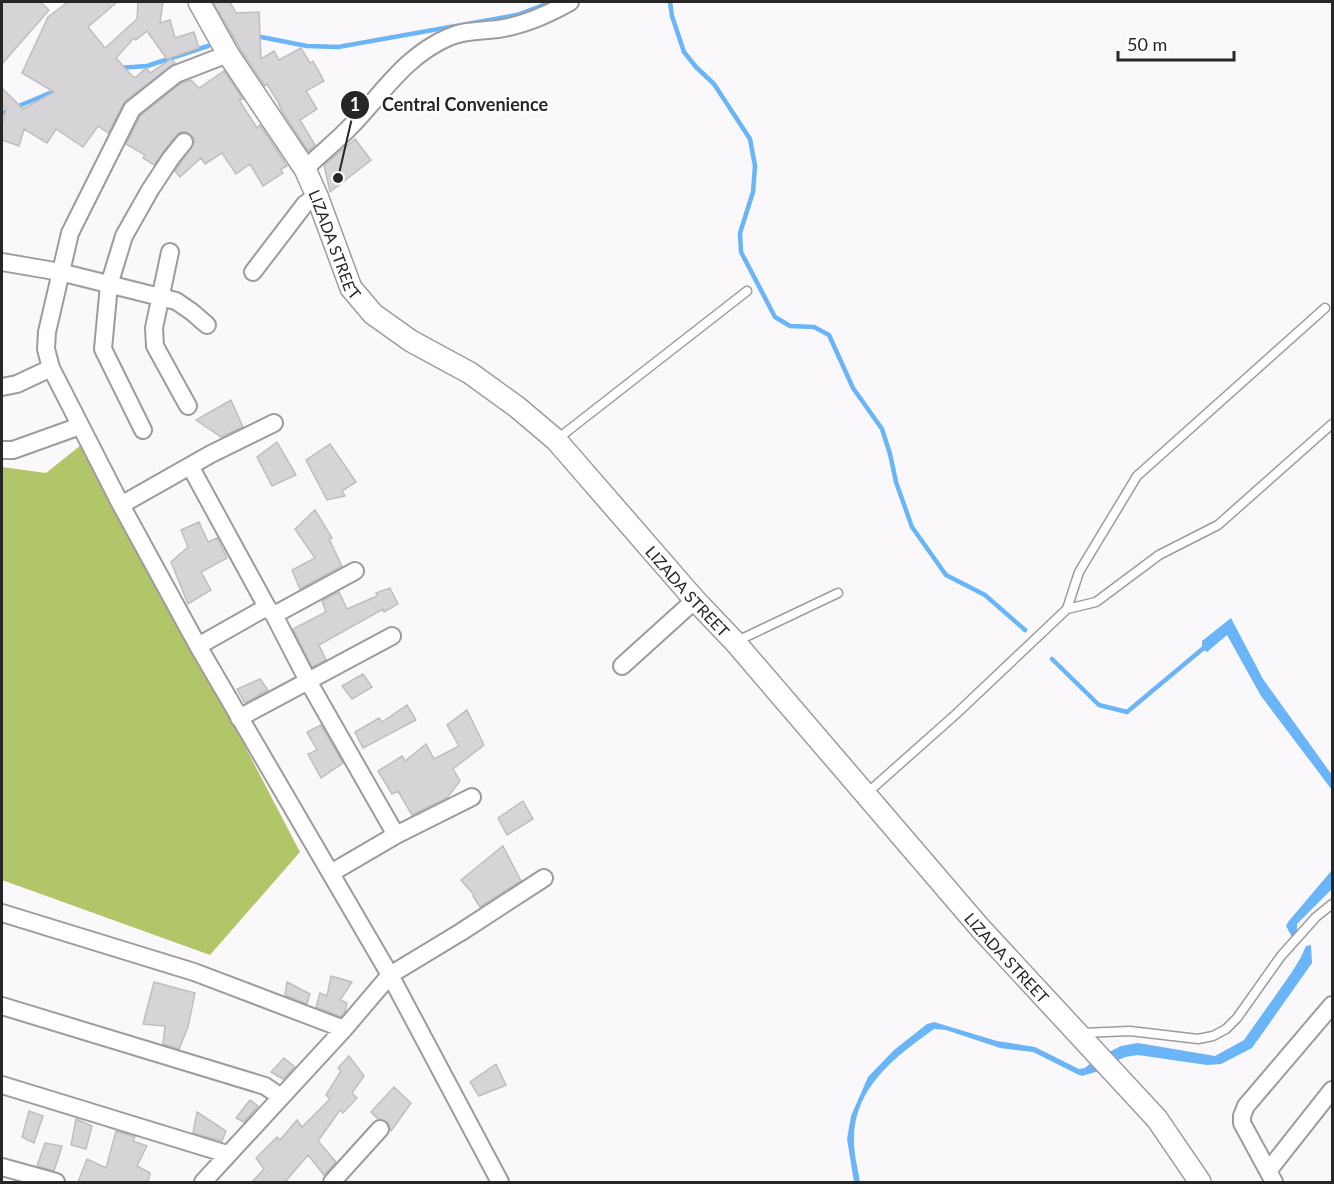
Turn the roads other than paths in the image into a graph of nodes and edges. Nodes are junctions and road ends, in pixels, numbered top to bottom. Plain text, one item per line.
1 (199, 2) edge
2 (570, 2) edge
3 (228, 54) junction
4 (184, 142) dead end
5 (305, 169) junction
6 (317, 195) junction
7 (170, 252) dead end
8 (2, 262) edge
9 (60, 272) junction
10 (253, 272) dead end
11 (109, 285) junction
12 (747, 291) dead end
13 (160, 297) junction
14 (1325, 308) dead end
15 (207, 325) dead end
16 (51, 368) junction
17 (2, 387) edge
18 (188, 406) dead end
19 (273, 423) dead end
20 (1332, 424) edge
21 (81, 426) junction
22 (143, 430) dead end
23 (555, 440) junction
24 (2, 450) edge
25 (190, 466) junction
26 (121, 505) junction
27 (355, 571) dead end
28 (838, 593) dead end
29 (695, 600) junction
30 (1067, 609) junction
31 (271, 611) junction
32 (392, 636) dead end
33 (735, 642) junction
34 (198, 646) junction
35 (622, 666) dead end
36 (308, 681) junction
37 (239, 718) junction
38 (865, 795) junction
39 (472, 797) dead end
40 (396, 835) junction
41 (331, 873) junction
42 (544, 878) dead end
43 (1332, 904) edge
44 (2, 913) edge
45 (390, 975) junction
46 (1332, 1005) edge
47 (2, 1006) edge
48 (344, 1029) junction
49 (1078, 1033) junction
50 (2, 1085) edge
51 (1332, 1090) edge
52 (281, 1097) junction
53 (380, 1129) dead end
54 (227, 1154) junction
55 (2, 1167) edge
56 (1271, 1177) edge
57 (56, 1182) edge
58 (202, 1182) edge
59 (332, 1182) edge
60 (500, 1182) edge
61 (1200, 1182) edge

1 - 3 street, LIZADA STREET
2 - 5 street
3 - 5 street, LIZADA STREET
3 - 9 street
4 - 11 street
5 - 6 street, LIZADA STREET
6 - 10 street
6 - 23 street, LIZADA STREET
7 - 13 street
8 - 9 street
9 - 11 street
9 - 16 street
11 - 13 street
11 - 22 street
12 - 23 lane
13 - 15 street
13 - 18 street
14 - 30 lane
16 - 17 street
16 - 21 street
19 - 25 street
20 - 30 lane
21 - 24 street
21 - 26 street
23 - 29 street, LIZADA STREET
25 - 26 street
25 - 31 street
26 - 34 street
27 - 31 street
28 - 33 lane
29 - 33 street, LIZADA STREET
29 - 35 street
30 - 38 lane
31 - 34 street
31 - 36 street
32 - 36 street
33 - 38 street, LIZADA STREET
34 - 37 street
36 - 37 street
36 - 40 street
37 - 41 street
38 - 49 street, LIZADA STREET
39 - 40 street
40 - 41 street
41 - 45 street
42 - 45 street
43 - 49 lane
44 - 48 street
45 - 48 street
45 - 60 street
46 - 56 street
47 - 52 street
48 - 52 street
49 - 61 street, LIZADA STREET
50 - 54 street
51 - 56 street
52 - 54 street
53 - 59 street
54 - 58 street
55 - 57 street

